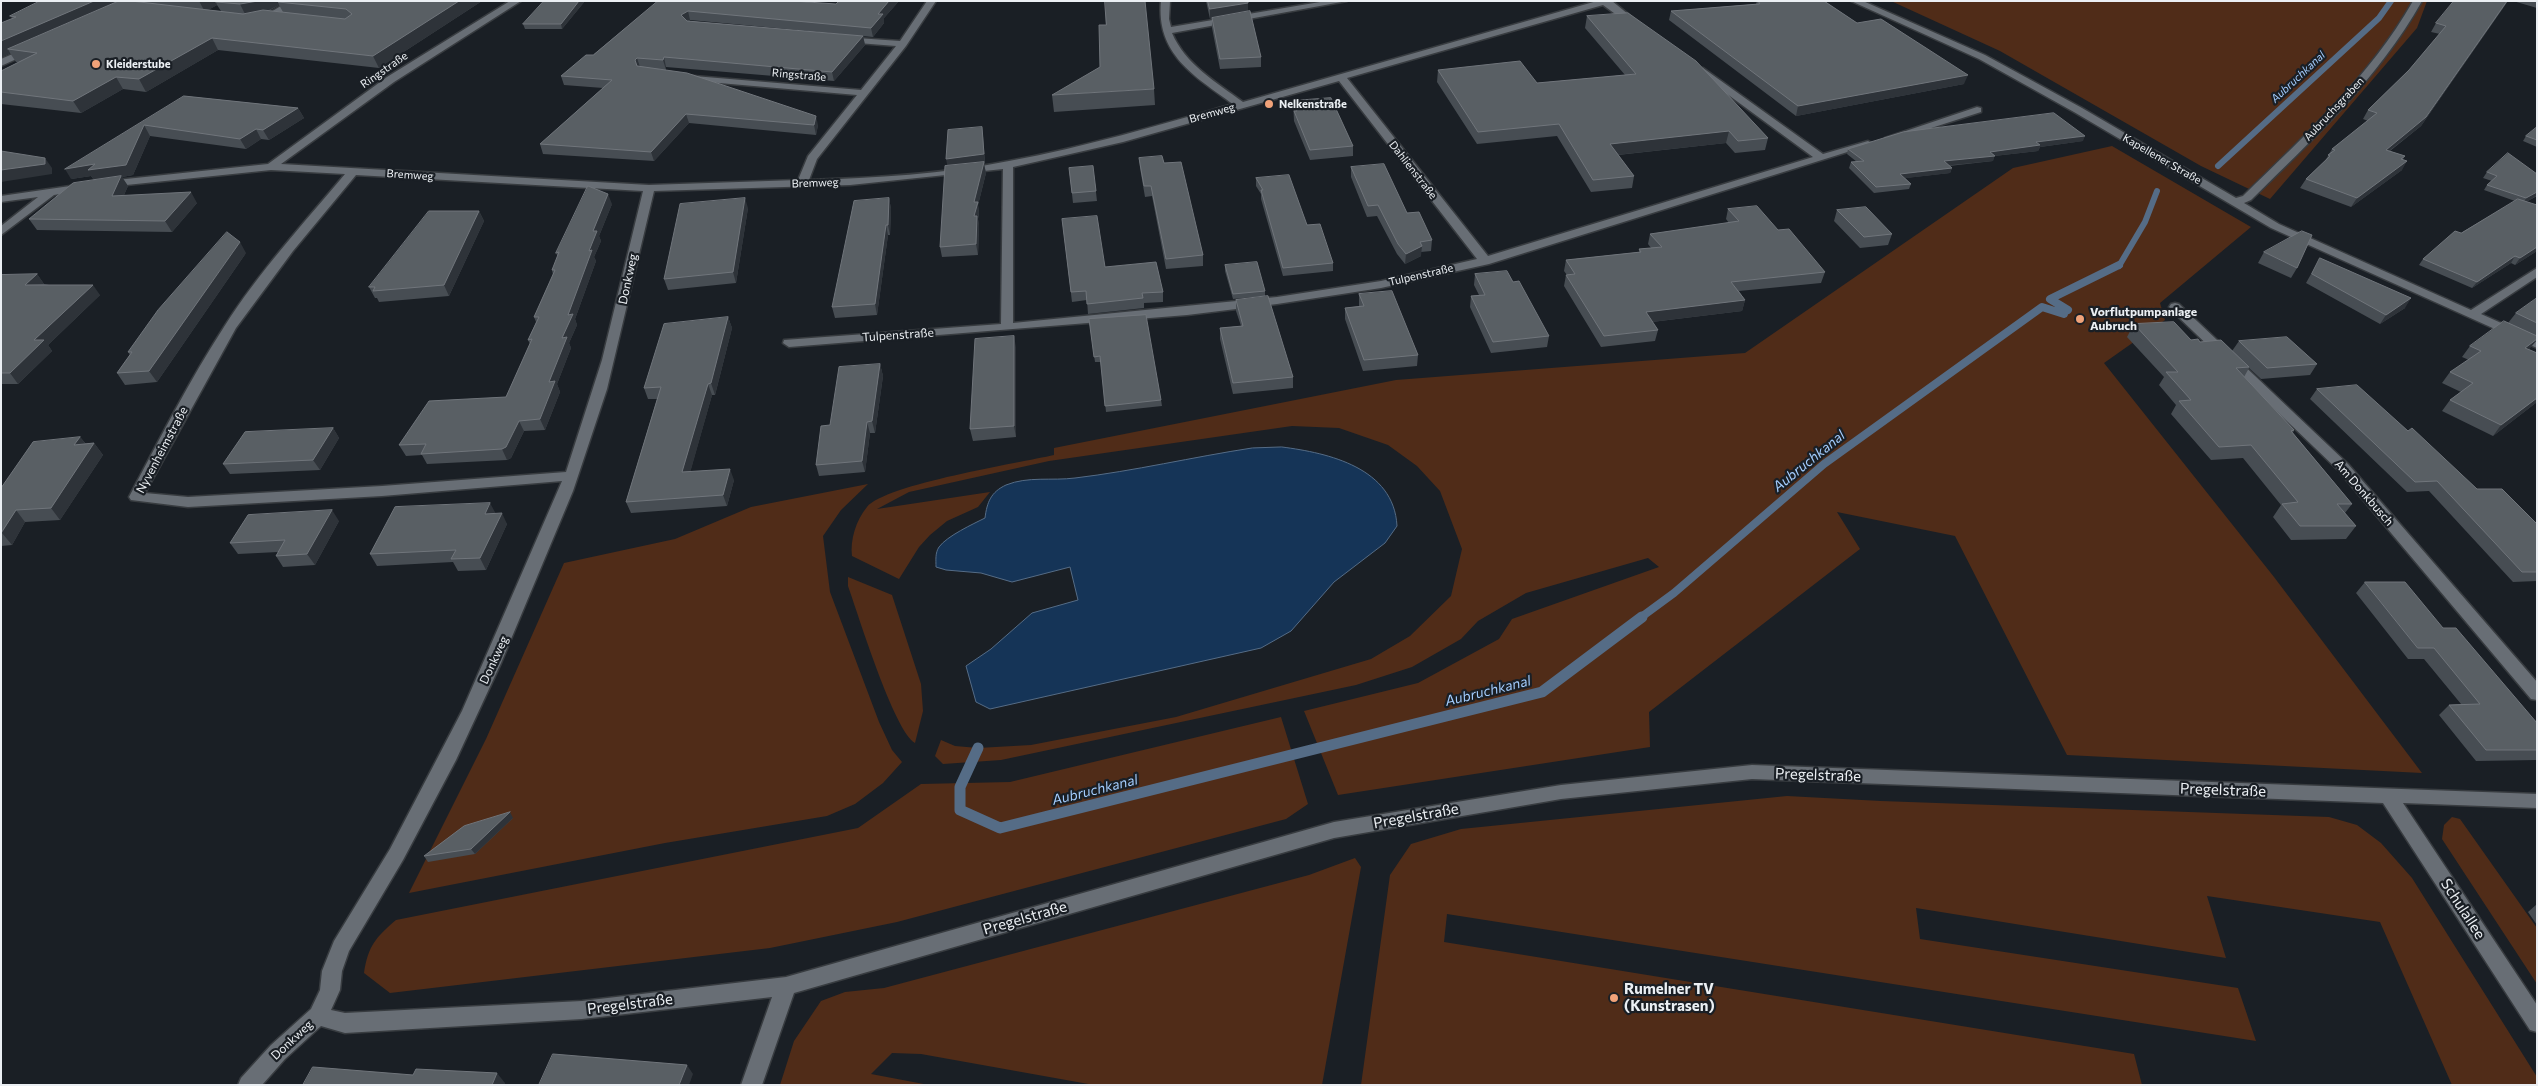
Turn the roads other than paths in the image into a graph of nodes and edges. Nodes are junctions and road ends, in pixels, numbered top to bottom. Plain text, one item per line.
1 (296, 1) edge
2 (517, 1) edge
3 (932, 1) edge
4 (1166, 1) edge
5 (1343, 1) edge
6 (1855, 1) edge
7 (2418, 1) edge
8 (1606, 2) edge
9 (269, 17) junction
10 (287, 19) edge
11 (256, 20) edge
12 (1642, 29) edge
13 (1166, 31) junction
14 (835, 38) edge
15 (903, 44) junction
16 (37, 47) edge
17 (1, 63) edge
18 (1694, 66) edge
19 (675, 76) edge
20 (1342, 78) junction
21 (863, 93) junction
22 (1241, 105) junction
23 (1977, 110) dead end
24 (1821, 158) junction
25 (1008, 165) junction
26 (271, 168) junction
27 (354, 171) junction
28 (802, 184) junction
29 (649, 188) junction
30 (52, 192) junction
31 (1, 200) edge
32 (2236, 202) junction
33 (1, 232) edge
34 (1485, 261) junction
35 (2537, 272) edge
36 (2175, 307) dead end
37 (2471, 315) junction
38 (1007, 327) junction
39 (789, 343) dead end
40 (2537, 344) edge
41 (571, 476) junction
42 (2537, 694) edge
43 (2388, 795) junction
44 (2537, 801) edge
45 (786, 986) junction
46 (318, 1016) junction
47 (2537, 1023) edge
48 (248, 1085) edge
49 (750, 1085) edge

1 - 9 street
2 - 26 street, Ringstraße
3 - 15 street
4 - 13 street
5 - 13 street
6 - 32 street, Kapellener Straße
7 - 32 street, Aubruchsgraben
8 - 12 street
8 - 20 street, Bremweg
9 - 10 street
9 - 11 street
13 - 22 street
14 - 15 street
15 - 21 street
16 - 17 street
18 - 24 street
19 - 21 street, Ringstraße
20 - 22 street, Bremweg
20 - 34 street, Dahlienstraße
21 - 28 street
22 - 25 street, Bremweg
23 - 24 street, Tulpenstraße
24 - 34 street, Tulpenstraße
25 - 28 street, Bremweg
25 - 38 street
26 - 27 street, Bremweg
26 - 30 street, Bremweg
27 - 29 street, Bremweg
27 - 41 street, Nyvenheimstraße
28 - 29 street, Bremweg
29 - 41 street, Donkweg
30 - 31 street, Bremweg
30 - 33 street
32 - 37 street, Kapellener Straße
34 - 38 street, Tulpenstraße
35 - 37 street
36 - 42 street, Am Donkbusch
37 - 40 street, Kapellener Straße
38 - 39 street, Tulpenstraße
41 - 46 street, Donkweg
43 - 44 street, Pregelstraße
43 - 45 street, Pregelstraße
43 - 47 street, Schulallee
45 - 46 street, Pregelstraße
45 - 49 street
46 - 48 street, Donkweg

